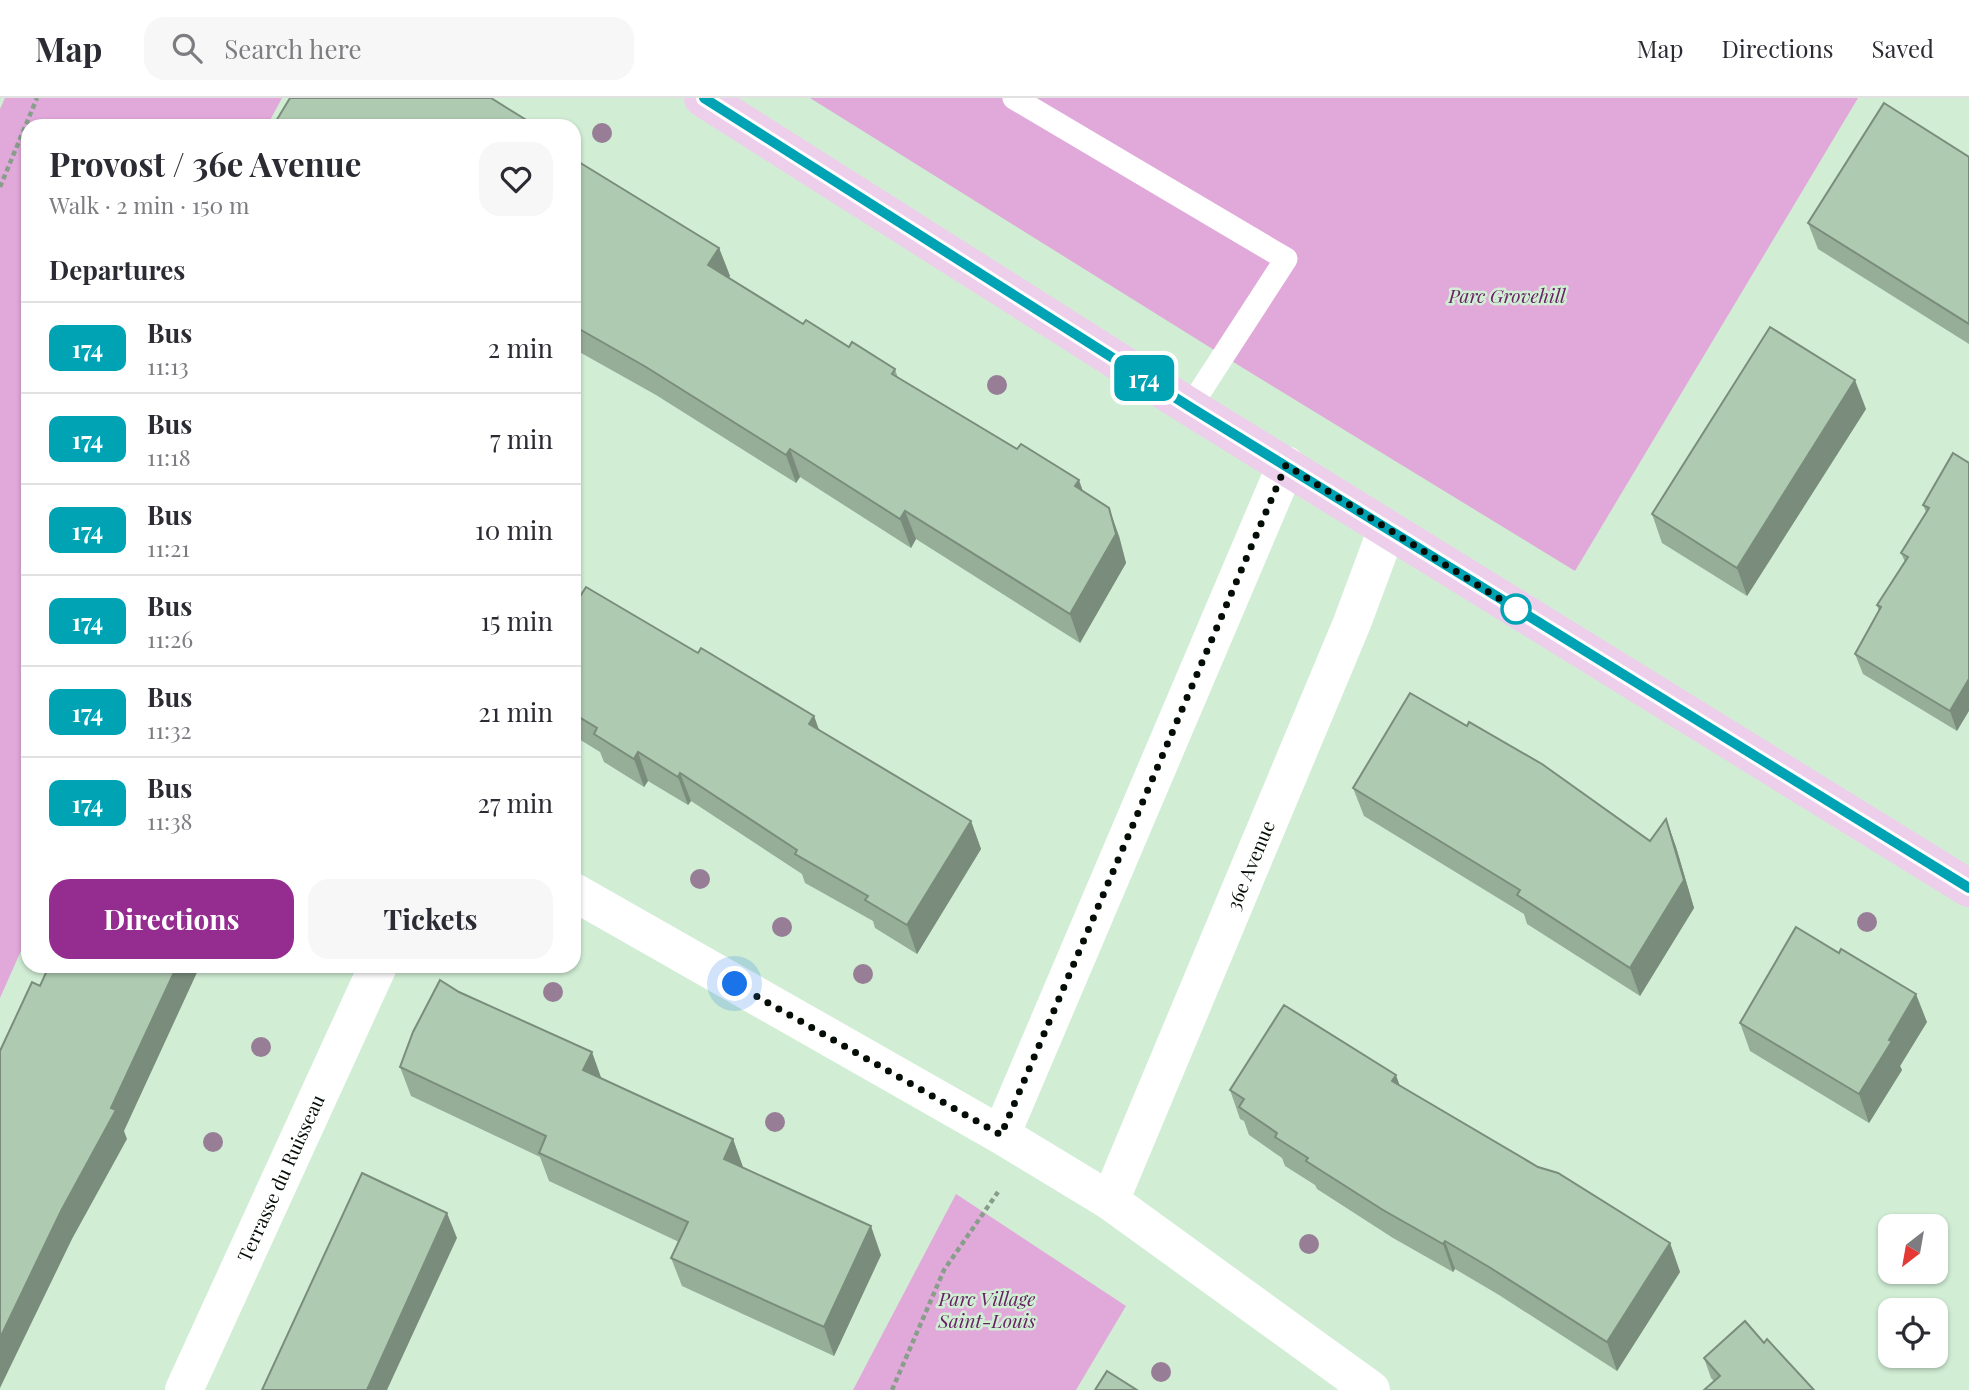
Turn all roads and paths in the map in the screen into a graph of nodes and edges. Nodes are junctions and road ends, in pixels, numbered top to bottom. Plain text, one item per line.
1 (37, 98) edge
2 (704, 98) edge
3 (1014, 98) edge
4 (28, 119) edge
5 (21, 136) edge
6 (0, 187) edge
7 (1190, 407) junction
8 (1286, 465) junction
9 (1387, 529) junction
10 (1969, 888) edge
11 (581, 896) edge
12 (375, 973) edge
13 (1014, 1143) junction
14 (1110, 1201) junction
15 (184, 1390) edge
16 (892, 1390) edge
17 (1371, 1390) edge

1 - 4 path
2 - 7 street
3 - 7 lane
5 - 6 path
7 - 8 street
8 - 9 street
8 - 13 street
9 - 10 street
9 - 14 street, 36e Avenue
11 - 13 street
12 - 15 street, Terrasse du Ruisseau
13 - 14 street
13 - 16 path
14 - 17 street

